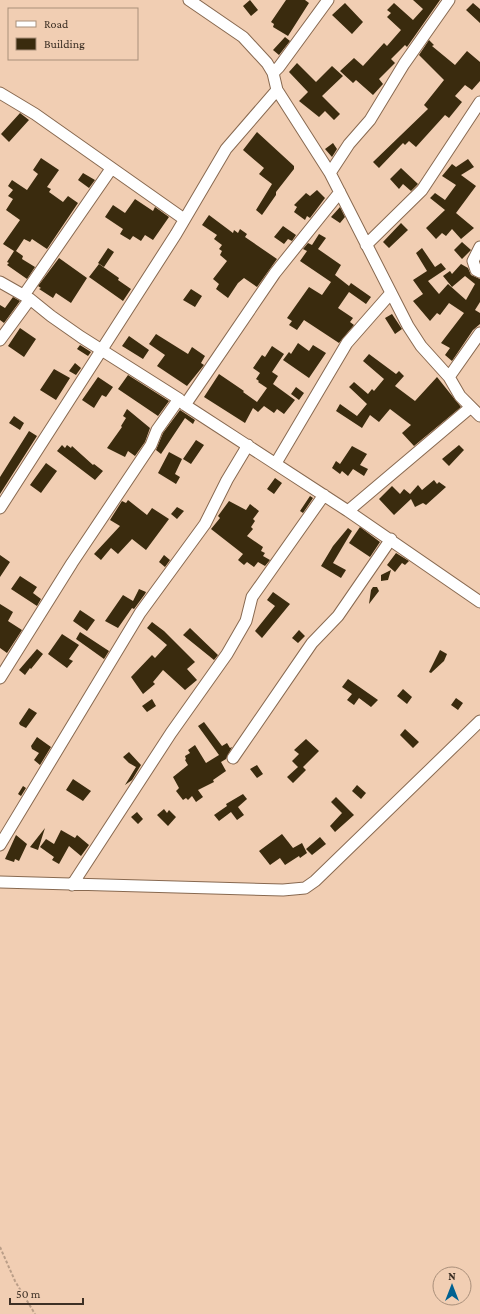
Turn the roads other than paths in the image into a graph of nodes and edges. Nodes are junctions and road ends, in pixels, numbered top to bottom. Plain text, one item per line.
1 (189, 0) edge
2 (328, 0) edge
3 (449, 0) edge
4 (273, 72) junction
5 (277, 90) junction
6 (0, 93) edge
7 (480, 102) edge
8 (111, 169) junction
9 (330, 173) junction
10 (340, 192) junction
11 (184, 219) junction
12 (366, 245) junction
13 (480, 247) edge
14 (480, 272) edge
15 (0, 282) edge
16 (391, 293) junction
17 (27, 297) junction
18 (480, 333) edge
19 (0, 340) edge
20 (102, 350) junction
21 (449, 377) junction
22 (182, 402) junction
23 (471, 407) junction
24 (480, 416) edge
25 (248, 445) junction
26 (276, 463) junction
27 (324, 495) junction
28 (0, 508) edge
29 (348, 511) junction
30 (391, 539) junction
31 (480, 602) edge
32 (0, 678) edge
33 (480, 721) edge
34 (233, 758) dead end
35 (0, 845) edge
36 (0, 882) edge
37 (72, 885) junction

1 - 4 street
2 - 4 street
3 - 9 street
4 - 5 street
5 - 9 street
5 - 11 street
6 - 8 street
7 - 12 street
8 - 11 street
8 - 17 street
9 - 10 street
10 - 12 street
10 - 22 street
11 - 20 street
12 - 16 street
13 - 14 street
15 - 17 street
16 - 21 street
16 - 26 street
17 - 19 street
17 - 20 street
18 - 21 street
20 - 22 street
20 - 28 street
21 - 23 street
22 - 25 street
22 - 32 street
23 - 24 street
23 - 29 street
25 - 26 street
25 - 35 street
26 - 27 street
27 - 29 street
27 - 37 street
29 - 30 street
30 - 31 street
30 - 34 street
33 - 37 street
36 - 37 street

